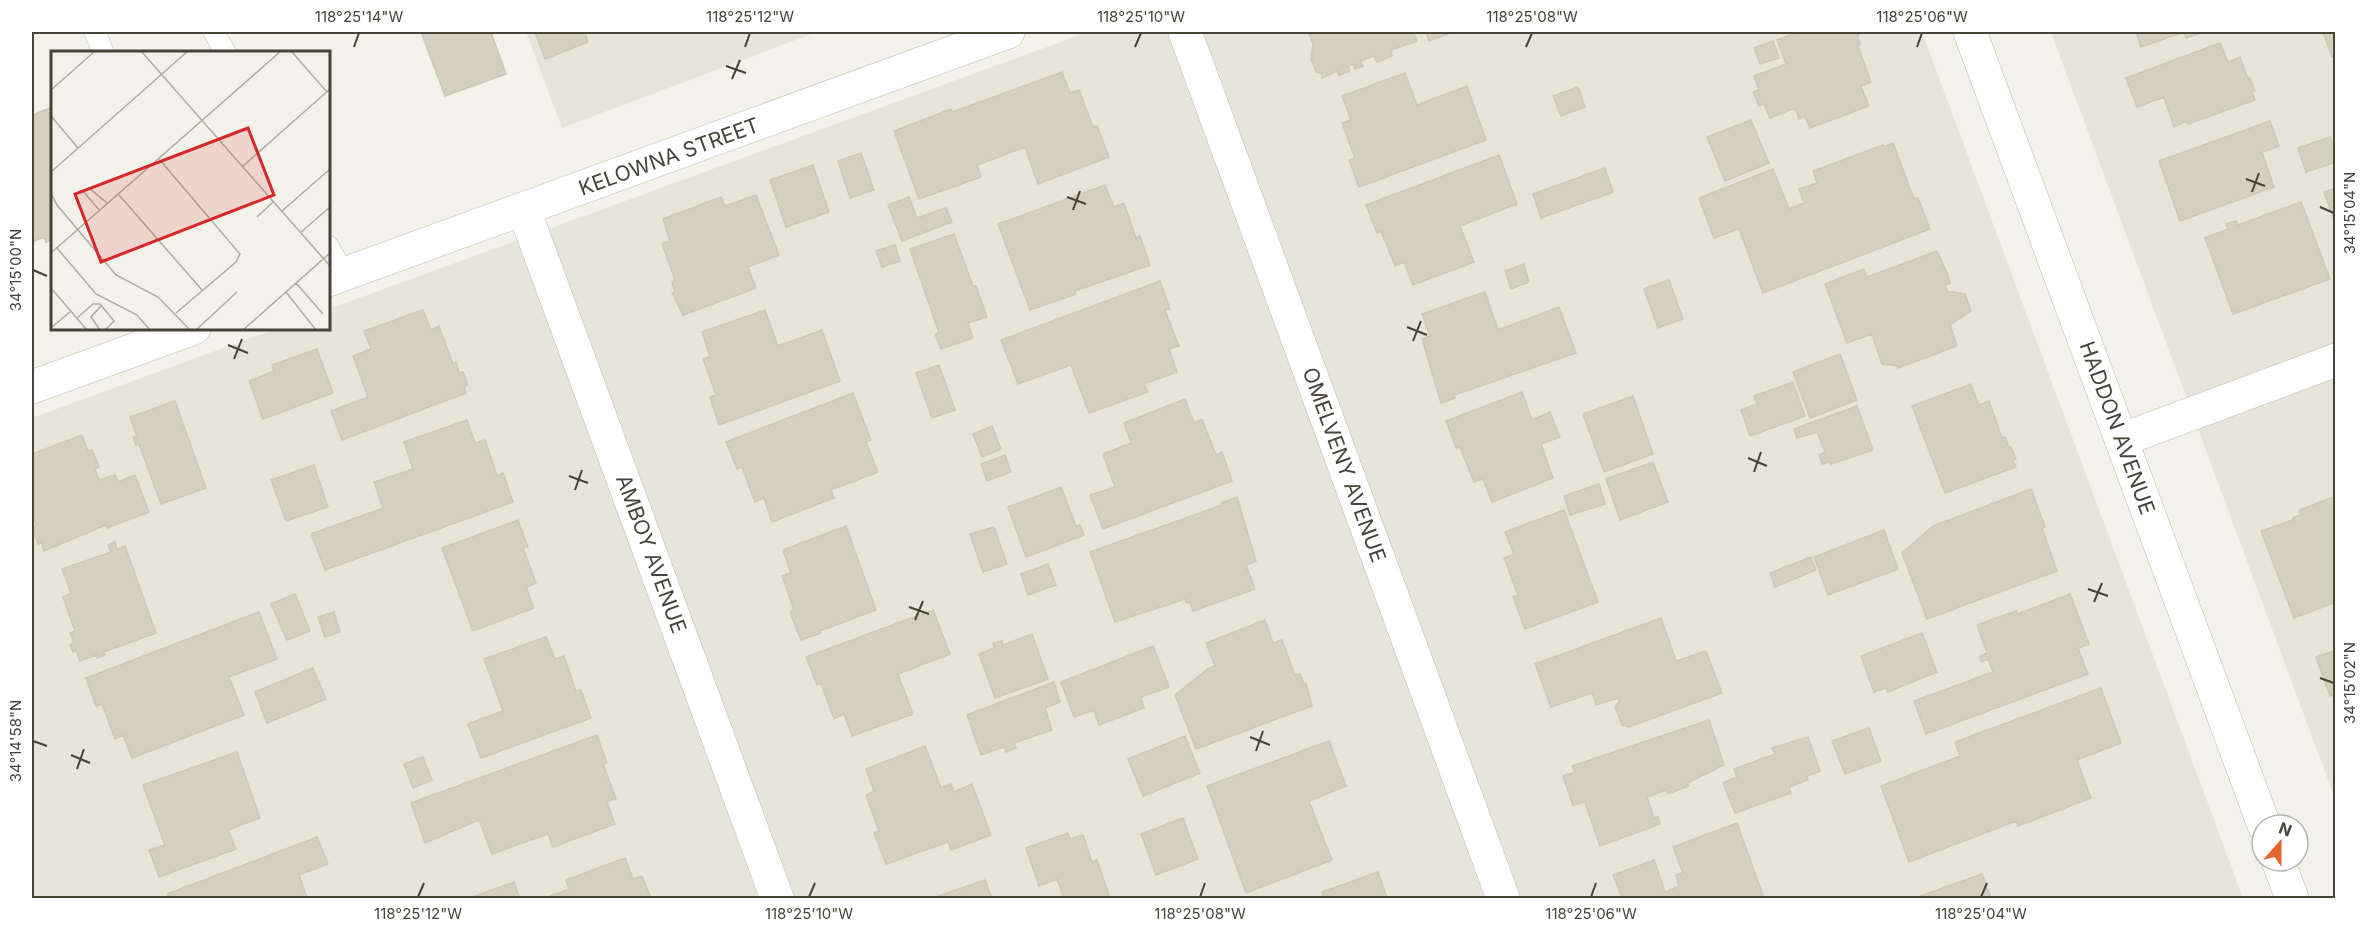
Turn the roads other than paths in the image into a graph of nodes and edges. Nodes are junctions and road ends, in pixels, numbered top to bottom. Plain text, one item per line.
1 (95, 32) edge
2 (214, 32) edge
3 (1008, 32) edge
4 (1185, 32) edge
5 (1970, 32) edge
6 (103, 51) edge
7 (224, 51) edge
8 (524, 210) junction
9 (330, 254) edge
10 (336, 277) edge
11 (189, 330) edge
12 (2336, 360) edge
13 (32, 387) edge
14 (2121, 440) junction
15 (2260, 813) edge
16 (2283, 873) edge
17 (777, 898) edge
18 (1503, 898) edge
19 (2292, 898) edge

1 - 6 lane
2 - 7 lane
3 - 8 street, KELOWNA STREET
4 - 18 street, OMELVENY AVENUE
5 - 14 street, HADDON AVENUE
8 - 10 street, KELOWNA STREET
8 - 17 street, AMBOY AVENUE
9 - 10 lane
11 - 13 street
12 - 14 street
14 - 15 street, HADDON AVENUE
16 - 19 street

